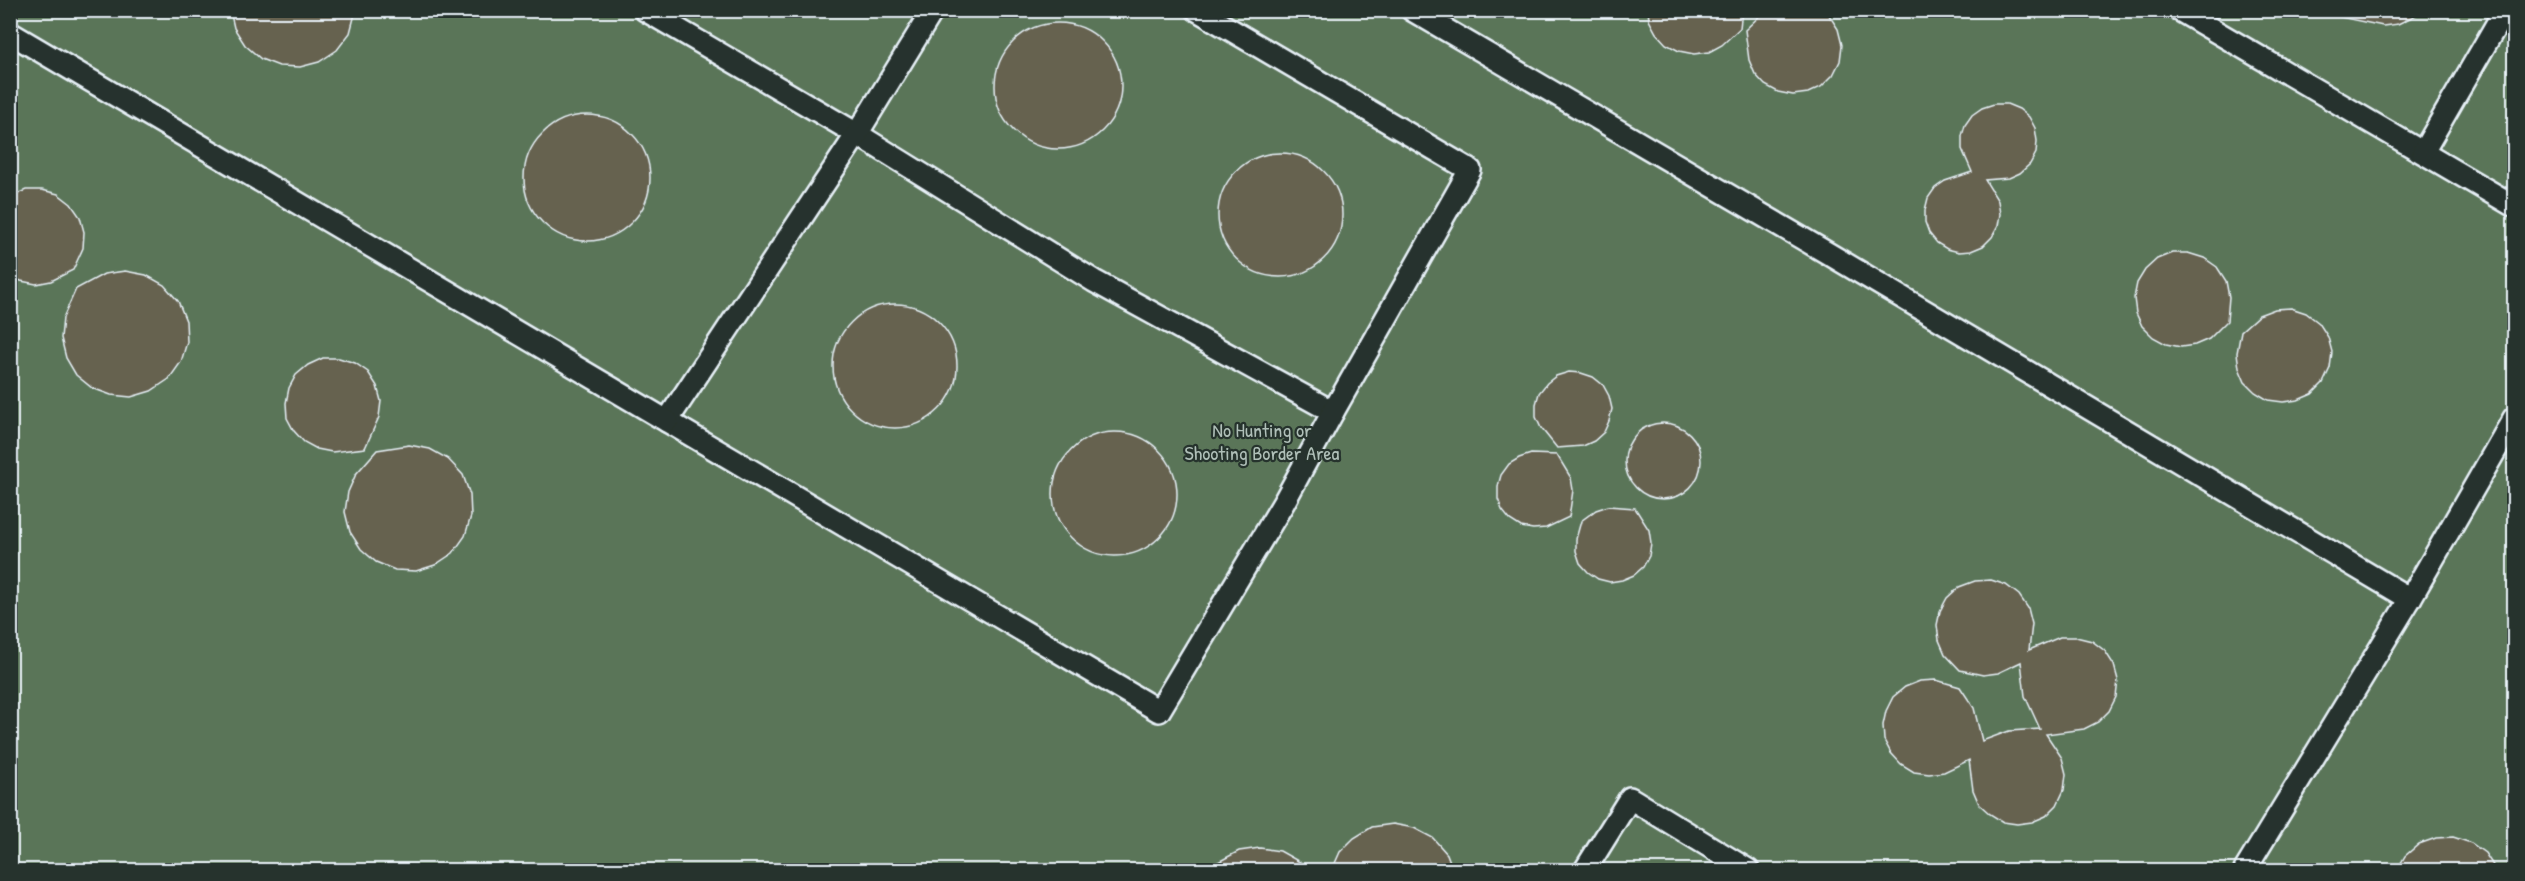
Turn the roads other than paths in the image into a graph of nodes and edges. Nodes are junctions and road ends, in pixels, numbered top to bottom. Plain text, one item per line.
1 (645, 10) edge
2 (933, 10) edge
3 (1197, 10) edge
4 (1412, 10) edge
5 (2179, 10) edge
6 (2505, 10) edge
7 (10, 33) edge
8 (857, 134) junction
9 (2423, 152) junction
10 (2514, 206) edge
11 (1333, 412) junction
12 (2514, 418) edge
13 (667, 421) junction
14 (2410, 599) junction
15 (1586, 870) edge
16 (1748, 870) edge
17 (2245, 870) edge

1 - 8 street
2 - 8 street
3 - 11 street
4 - 14 street
5 - 9 street
6 - 9 street
7 - 13 street
8 - 11 street
8 - 13 street
9 - 10 street
11 - 13 street
12 - 14 street
14 - 17 street
15 - 16 street

